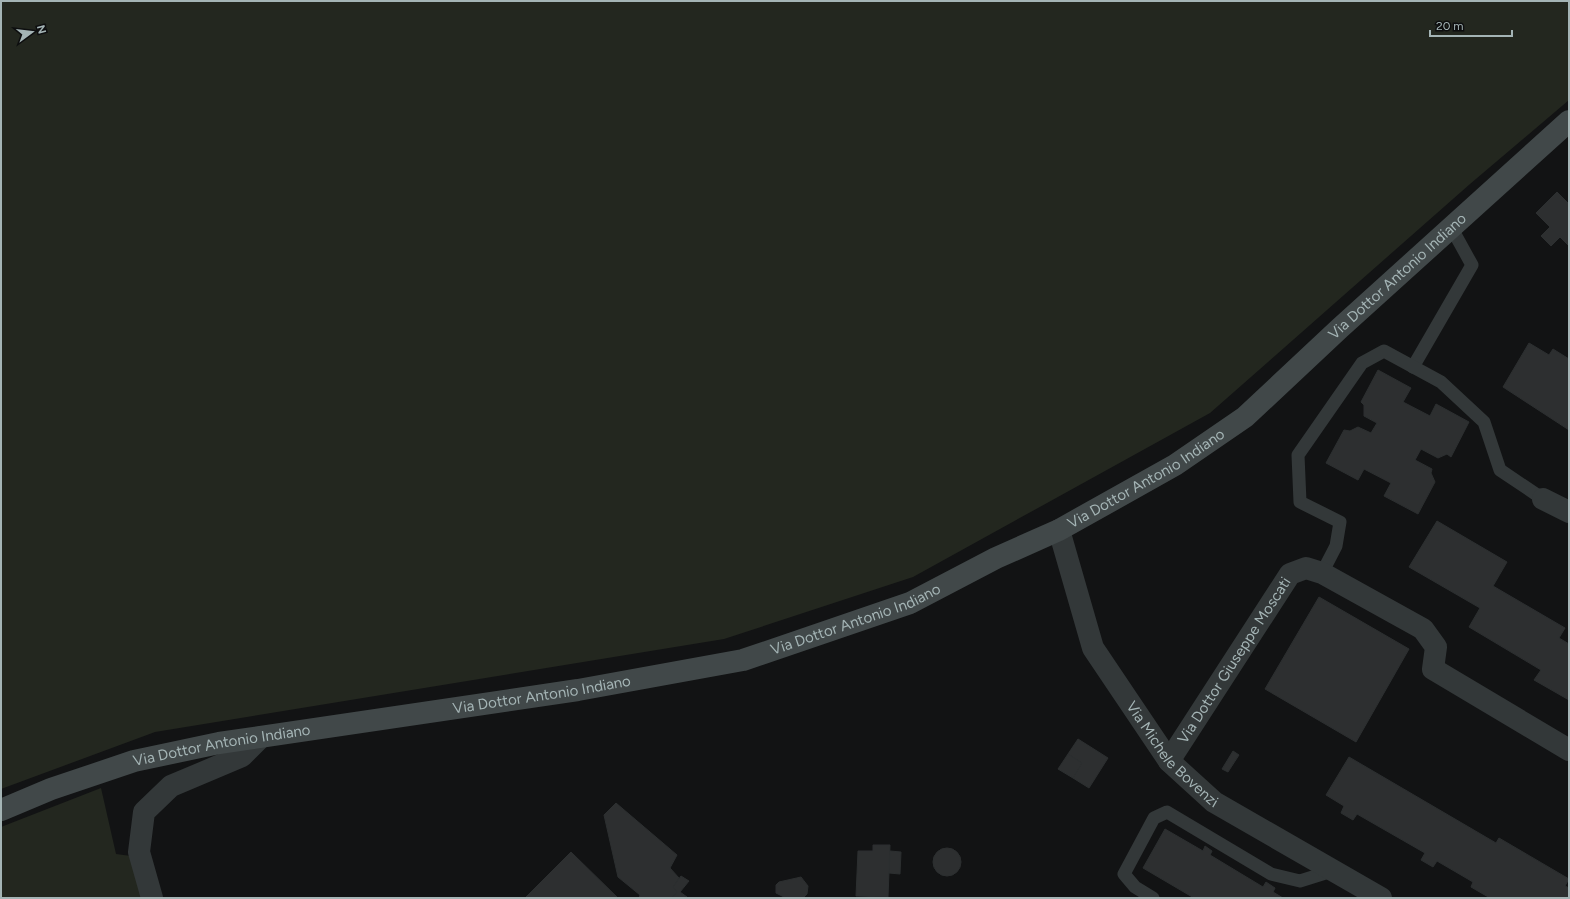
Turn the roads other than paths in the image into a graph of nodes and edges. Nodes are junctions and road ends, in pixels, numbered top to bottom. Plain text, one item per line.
1 (1569, 121) edge
2 (1451, 227) junction
3 (1413, 367) junction
4 (1543, 499) joint
5 (1569, 512) edge
6 (1059, 530) junction
7 (1322, 573) junction
8 (261, 737) junction
9 (1569, 750) edge
10 (1169, 761) junction
11 (1, 810) edge
12 (1335, 870) junction
13 (152, 898) edge
14 (1153, 898) edge
15 (1381, 898) edge

1 - 2 main road, Via Dottor Antonio Indiano
2 - 3 lane
2 - 6 main road, Via Dottor Antonio Indiano
3 - 4 lane
3 - 7 lane
4 - 5 street
6 - 8 main road, Via Dottor Antonio Indiano
6 - 10 street, Via Michele Bovenzi
7 - 9 street, Via Dottor Giuseppe Moscati
7 - 10 street, Via Dottor Giuseppe Moscati
8 - 11 main road, Via Dottor Antonio Indiano
8 - 13 street
10 - 12 street, Via Michele Bovenzi
12 - 14 lane
12 - 15 street, Via Michele Bovenzi

